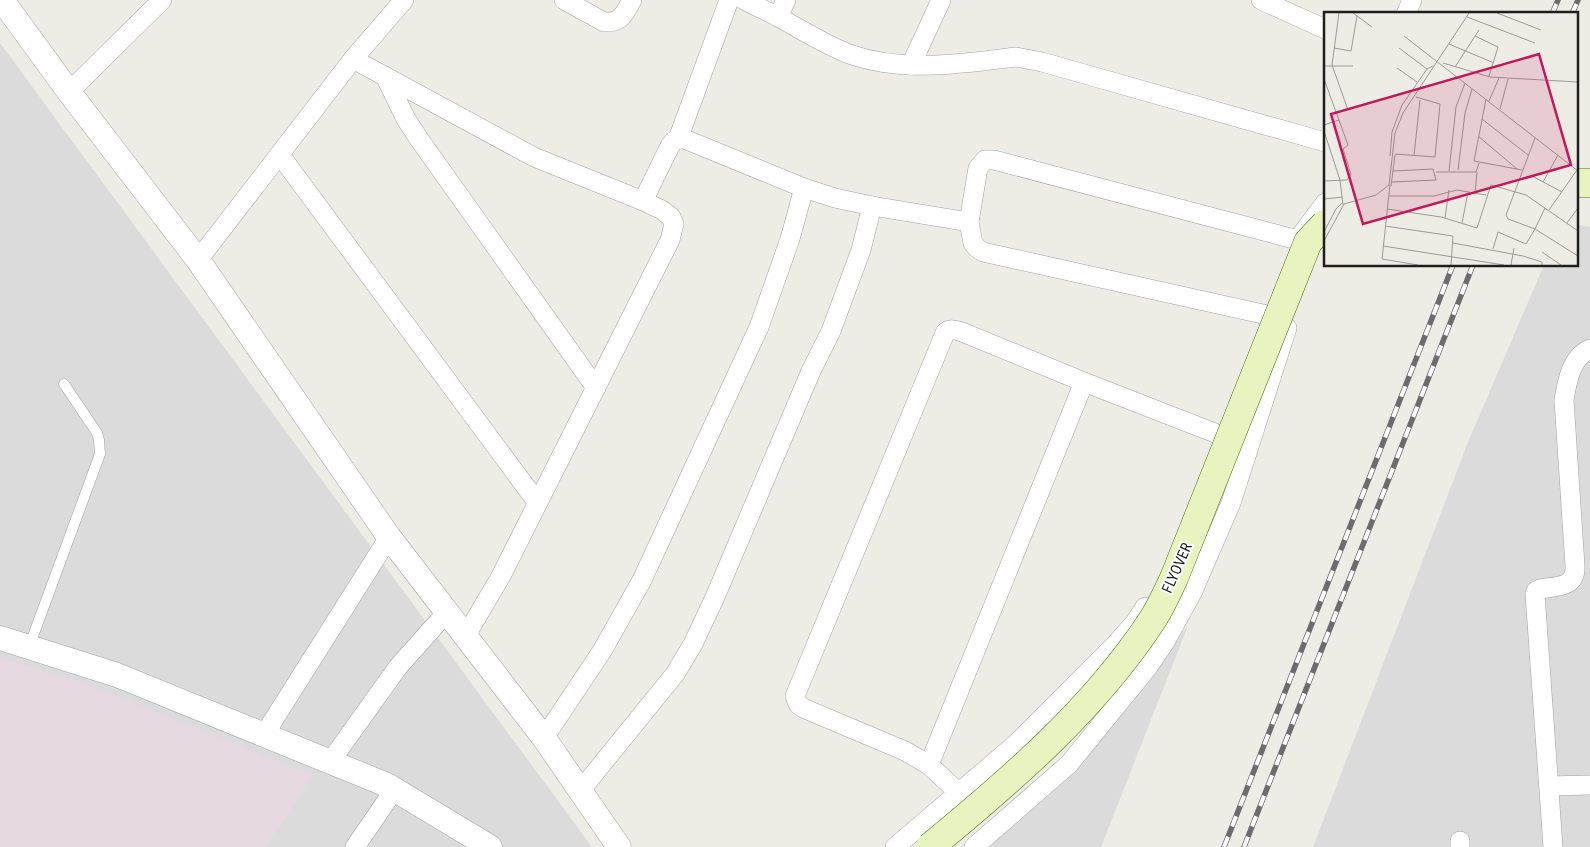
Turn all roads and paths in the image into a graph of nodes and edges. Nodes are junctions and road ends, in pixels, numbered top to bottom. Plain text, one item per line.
1 (2, 0) edge
2 (162, 0) edge
3 (404, 0) edge
4 (564, 0) edge
5 (632, 0) edge
6 (729, 0) edge
7 (744, 0) edge
8 (786, 0) edge
9 (941, 0) edge
10 (1261, 0) edge
11 (1412, 0) edge
12 (1407, 12) edge
13 (778, 17) junction
14 (1324, 30) edge
15 (353, 59) junction
16 (911, 65) junction
17 (385, 76) junction
18 (69, 92) junction
19 (678, 139) junction
20 (1324, 142) edge
21 (280, 155) junction
22 (804, 188) junction
23 (643, 201) junction
24 (1324, 204) edge
25 (872, 206) junction
26 (1324, 211) edge
27 (969, 222) junction
28 (1324, 225) edge
29 (1298, 240) junction
30 (198, 260) junction
31 (1266, 315) junction
32 (1590, 349) edge
33 (1084, 382) junction
34 (64, 384) dead end
35 (596, 388) junction
36 (1220, 435) junction
37 (537, 502) junction
38 (389, 536) junction
39 (447, 612) junction
40 (465, 637) junction
41 (0, 638) edge
42 (29, 648) junction
43 (264, 735) junction
44 (544, 738) junction
45 (330, 762) junction
46 (929, 765) junction
47 (1590, 785) edge
48 (1549, 786) junction
49 (394, 790) junction
50 (580, 791) junction
51 (958, 792) junction
52 (355, 847) edge
53 (490, 847) edge
54 (619, 847) edge
55 (895, 847) edge
56 (930, 847) edge
57 (974, 847) edge
58 (1553, 847) edge

1 - 18 street
2 - 18 street
3 - 15 street
4 - 5 street
6 - 19 street
7 - 13 street
8 - 13 street
9 - 16 street
10 - 14 street
11 - 12 street
13 - 16 street
15 - 17 street
15 - 21 street
16 - 20 street
17 - 23 street
17 - 35 street
18 - 30 street
19 - 22 street
19 - 23 street
21 - 30 street
21 - 37 street
22 - 25 street
22 - 44 street
23 - 35 street
24 - 29 street
25 - 27 street
25 - 50 street
26 - 57 street
27 - 29 street
27 - 31 street
28 - 56 main road, FLYOVER, bridge
29 - 31 street
30 - 38 street
31 - 36 street
32 - 48 street
33 - 36 street
33 - 46 street
33 - 46 street
34 - 42 lane
35 - 37 street
36 - 51 street
37 - 40 street
38 - 39 street
38 - 43 street
39 - 40 street
39 - 45 street
40 - 44 street
41 - 42 street
42 - 43 street
43 - 45 street
44 - 50 street
45 - 49 street
46 - 51 street
47 - 48 street
48 - 58 street
49 - 52 street
49 - 53 street
50 - 54 street
51 - 55 street

